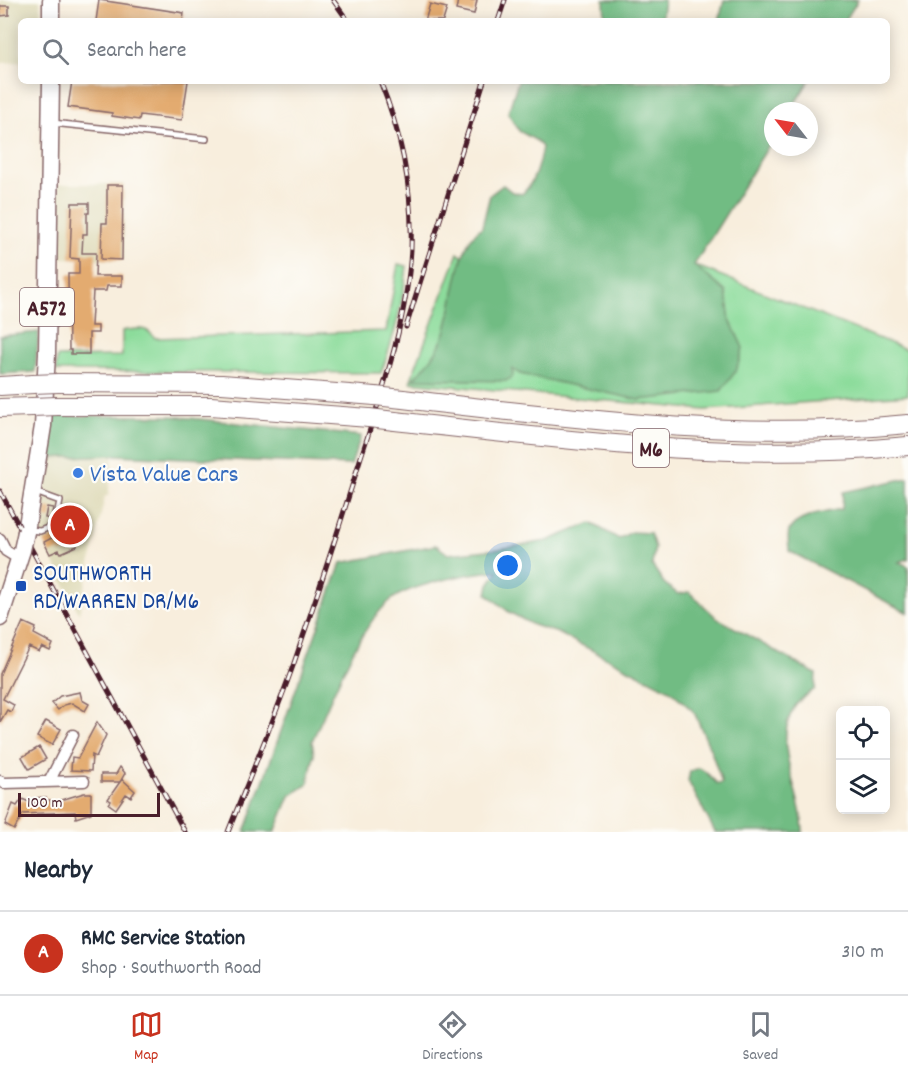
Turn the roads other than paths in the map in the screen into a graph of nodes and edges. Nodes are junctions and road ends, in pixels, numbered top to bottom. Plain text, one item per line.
1 (51, 0) edge
2 (51, 18) edge
3 (51, 84) edge
4 (50, 123) junction
5 (206, 139) dead end
6 (0, 386) edge
7 (0, 408) edge
8 (908, 424) edge
9 (908, 446) edge
10 (34, 492) junction
11 (27, 531) junction
12 (0, 539) edge
13 (21, 555) junction
14 (0, 618) edge
15 (73, 735) dead end
16 (84, 781) dead end
17 (2, 782) edge
18 (49, 782) junction
19 (0, 795) edge

1 - 2 main road
3 - 4 main road, A572
4 - 5 lane
4 - 10 main road, A572
6 - 8 highway, M6, bridge
7 - 9 highway, M6, bridge
10 - 11 main road, A572
10 - 11 lane
11 - 13 main road, A572, bridge
12 - 13 street
13 - 14 main road, A572
15 - 18 street
16 - 18 street
17 - 18 street
17 - 19 street

